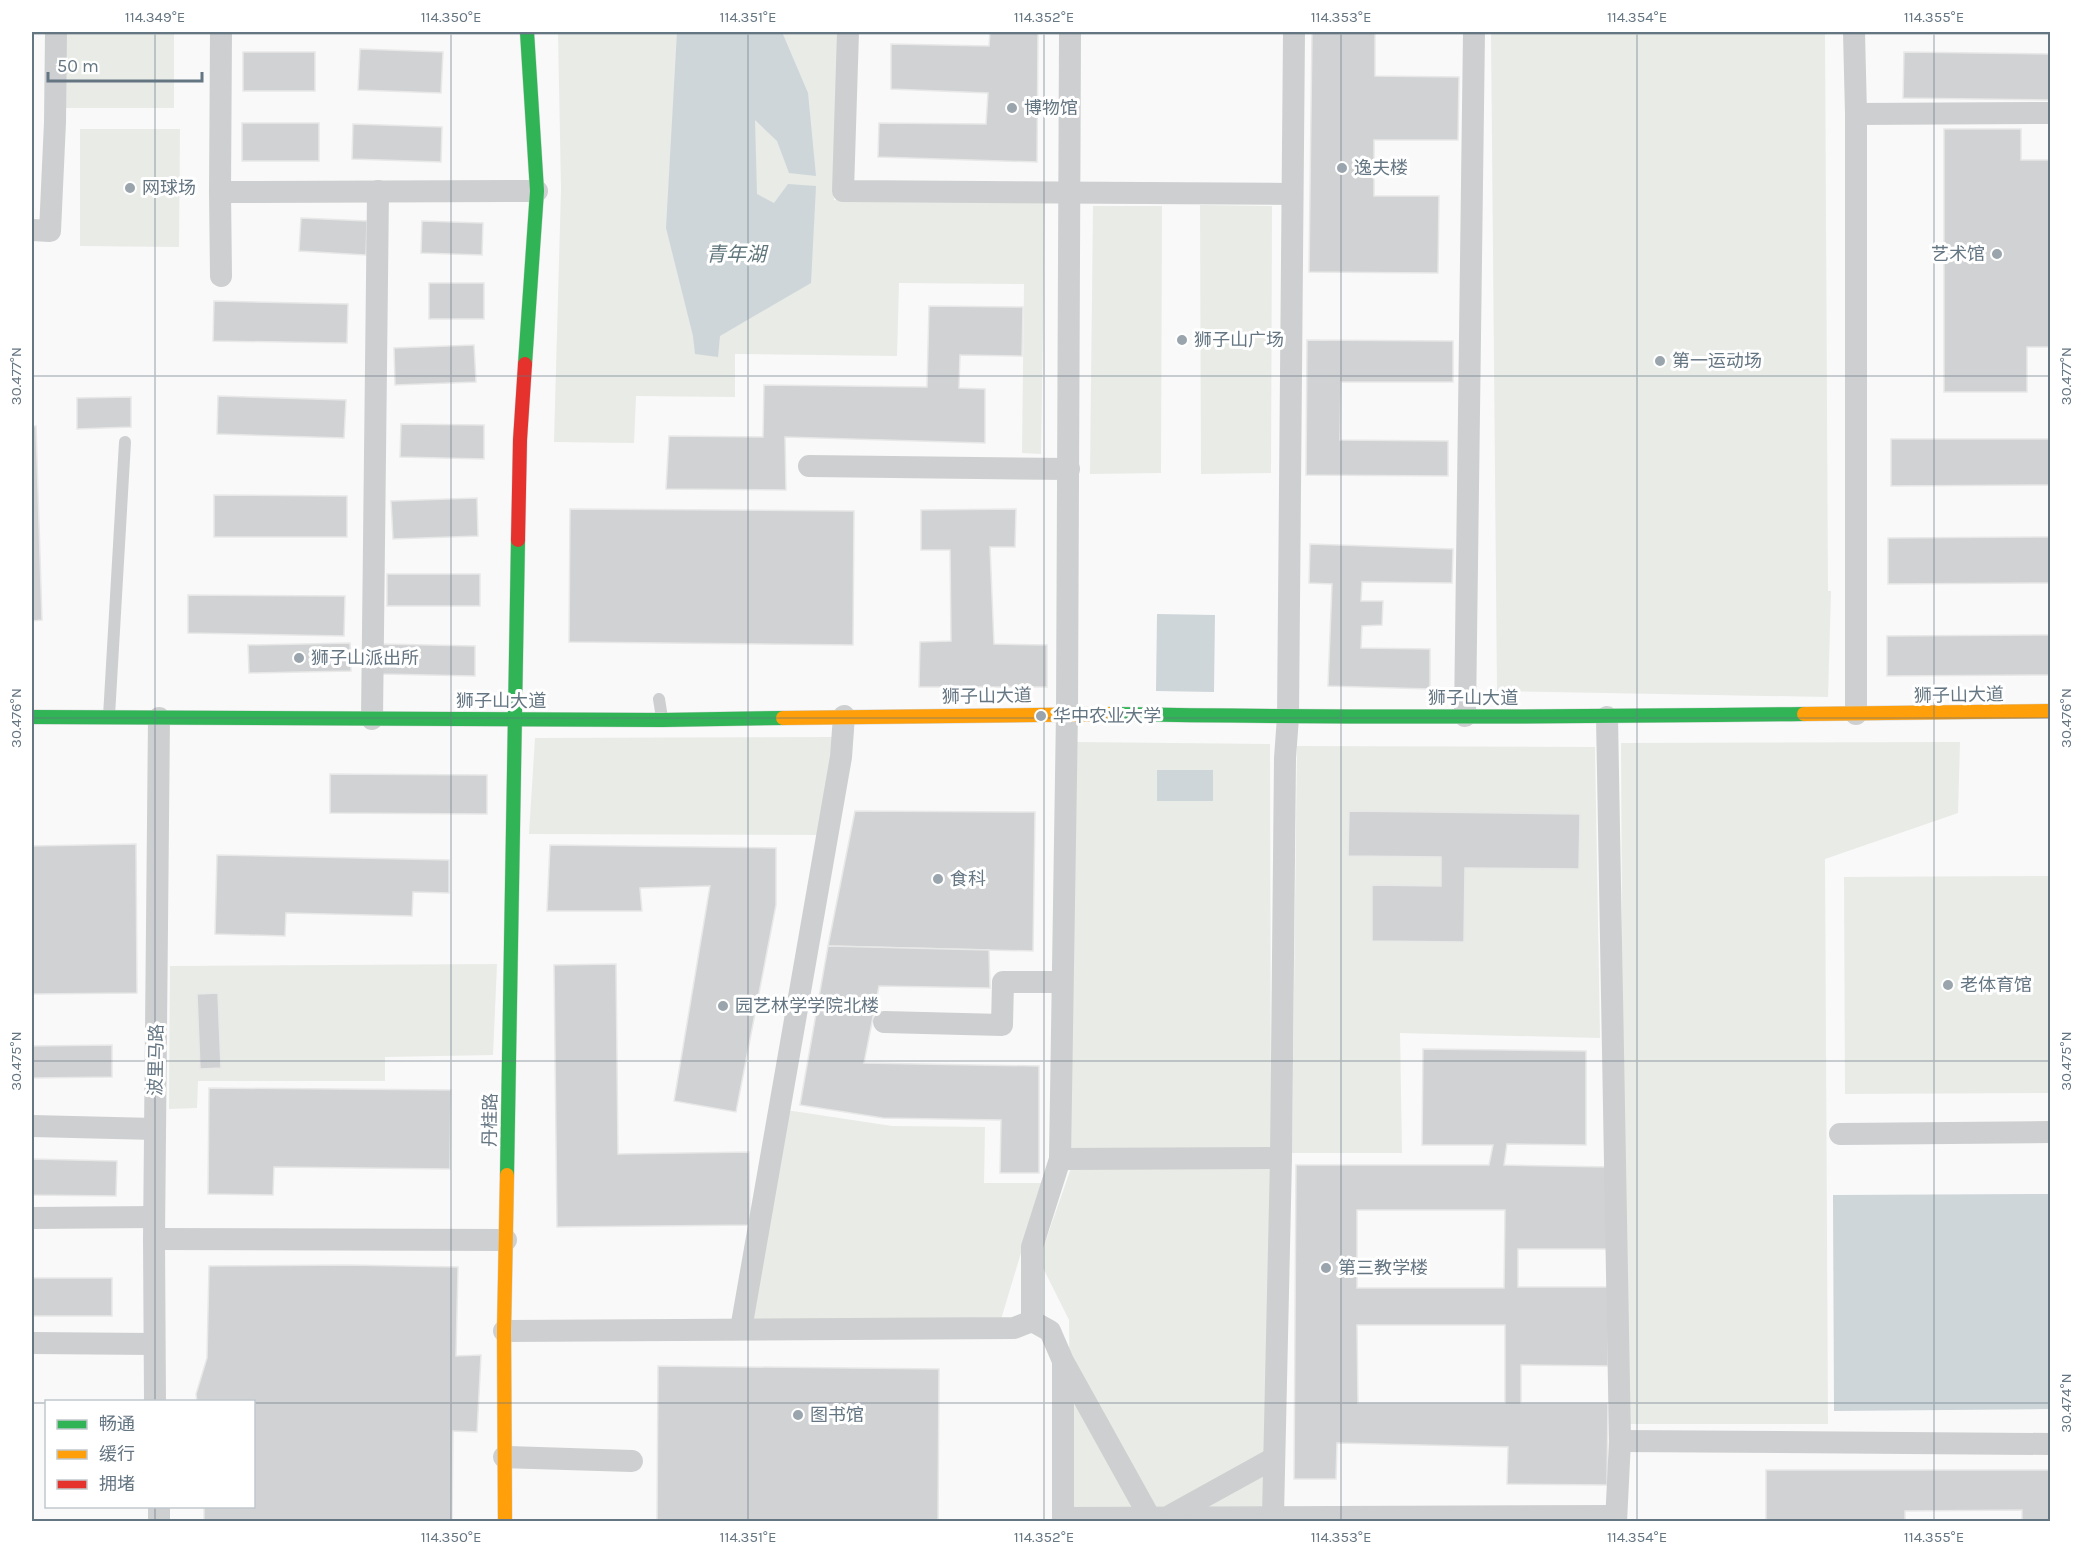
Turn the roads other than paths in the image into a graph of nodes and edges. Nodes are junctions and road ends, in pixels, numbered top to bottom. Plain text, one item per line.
1 (56, 32) edge
2 (221, 32) edge
3 (527, 32) edge
4 (848, 32) edge
5 (1070, 32) edge
6 (1294, 32) edge
7 (1474, 32) edge
8 (1854, 32) edge
9 (2050, 113) edge
10 (1856, 114) junction
11 (378, 191) junction
12 (537, 191) junction
13 (220, 192) junction
14 (1069, 193) junction
15 (1292, 194) junction
16 (32, 230) edge
17 (221, 276) dead end
18 (125, 442) dead end
19 (809, 466) dead end
20 (1069, 469) junction
21 (659, 699) dead end
22 (2050, 711) edge
23 (1067, 713) junction
24 (1856, 714) junction
25 (844, 716) junction
26 (1465, 716) junction
27 (32, 717) edge
28 (109, 717) junction
29 (1288, 717) junction
30 (1607, 717) junction
31 (159, 718) junction
32 (372, 719) junction
33 (515, 719) junction
34 (662, 720) junction
35 (1062, 982) junction
36 (884, 1022) dead end
37 (32, 1126) edge
38 (155, 1129) junction
39 (2050, 1132) edge
40 (1840, 1134) dead end
41 (1281, 1158) junction
42 (1060, 1159) junction
43 (32, 1218) edge
44 (154, 1228) junction
45 (506, 1240) junction
46 (1032, 1321) junction
47 (741, 1329) junction
48 (504, 1331) junction
49 (32, 1343) edge
50 (153, 1344) junction
51 (1064, 1361) junction
52 (155, 1400) edge
53 (1620, 1441) junction
54 (2050, 1444) edge
55 (504, 1457) junction
56 (1274, 1458) junction
57 (632, 1461) dead end
58 (1159, 1516) junction
59 (1273, 1516) junction
60 (1616, 1519) edge
61 (505, 1521) edge

1 - 16 street
2 - 13 street
3 - 12 street, 丹桂路
4 - 14 street
5 - 14 street
6 - 15 street
7 - 26 street
8 - 10 street
9 - 10 street
10 - 24 street
11 - 12 street
11 - 13 street
11 - 32 street
12 - 33 street, 丹桂路
13 - 17 street
14 - 15 street
14 - 20 street
15 - 29 street
18 - 28 lane
19 - 20 street
20 - 23 street
21 - 34 lane
22 - 24 street, 狮子山大道
23 - 25 street, 狮子山大道
23 - 29 street, 狮子山大道
23 - 35 street
24 - 30 street, 狮子山大道
25 - 34 street, 狮子山大道
25 - 47 street
26 - 29 street, 狮子山大道
26 - 30 street, 狮子山大道
27 - 28 street, 狮子山大道
28 - 31 street, 狮子山大道
29 - 41 street
30 - 53 street
31 - 32 street, 狮子山大道
31 - 38 street, 波里马路
32 - 33 street, 狮子山大道
33 - 34 street, 狮子山大道
33 - 45 street, 丹桂路
35 - 36 street
35 - 42 street
37 - 38 street
38 - 44 street, 波里马路
39 - 40 street
41 - 42 street
41 - 56 street
42 - 46 street
43 - 44 street
44 - 45 street
44 - 50 street, 波里马路
45 - 48 street, 丹桂路
46 - 47 street
46 - 51 street
47 - 48 street
48 - 55 street, 丹桂路
49 - 50 street
50 - 52 street, 波里马路
51 - 58 street
51 - 58 street
53 - 54 street
53 - 60 street
55 - 57 street
55 - 61 street, 丹桂路
56 - 58 street
56 - 59 street
58 - 59 street
59 - 60 street

